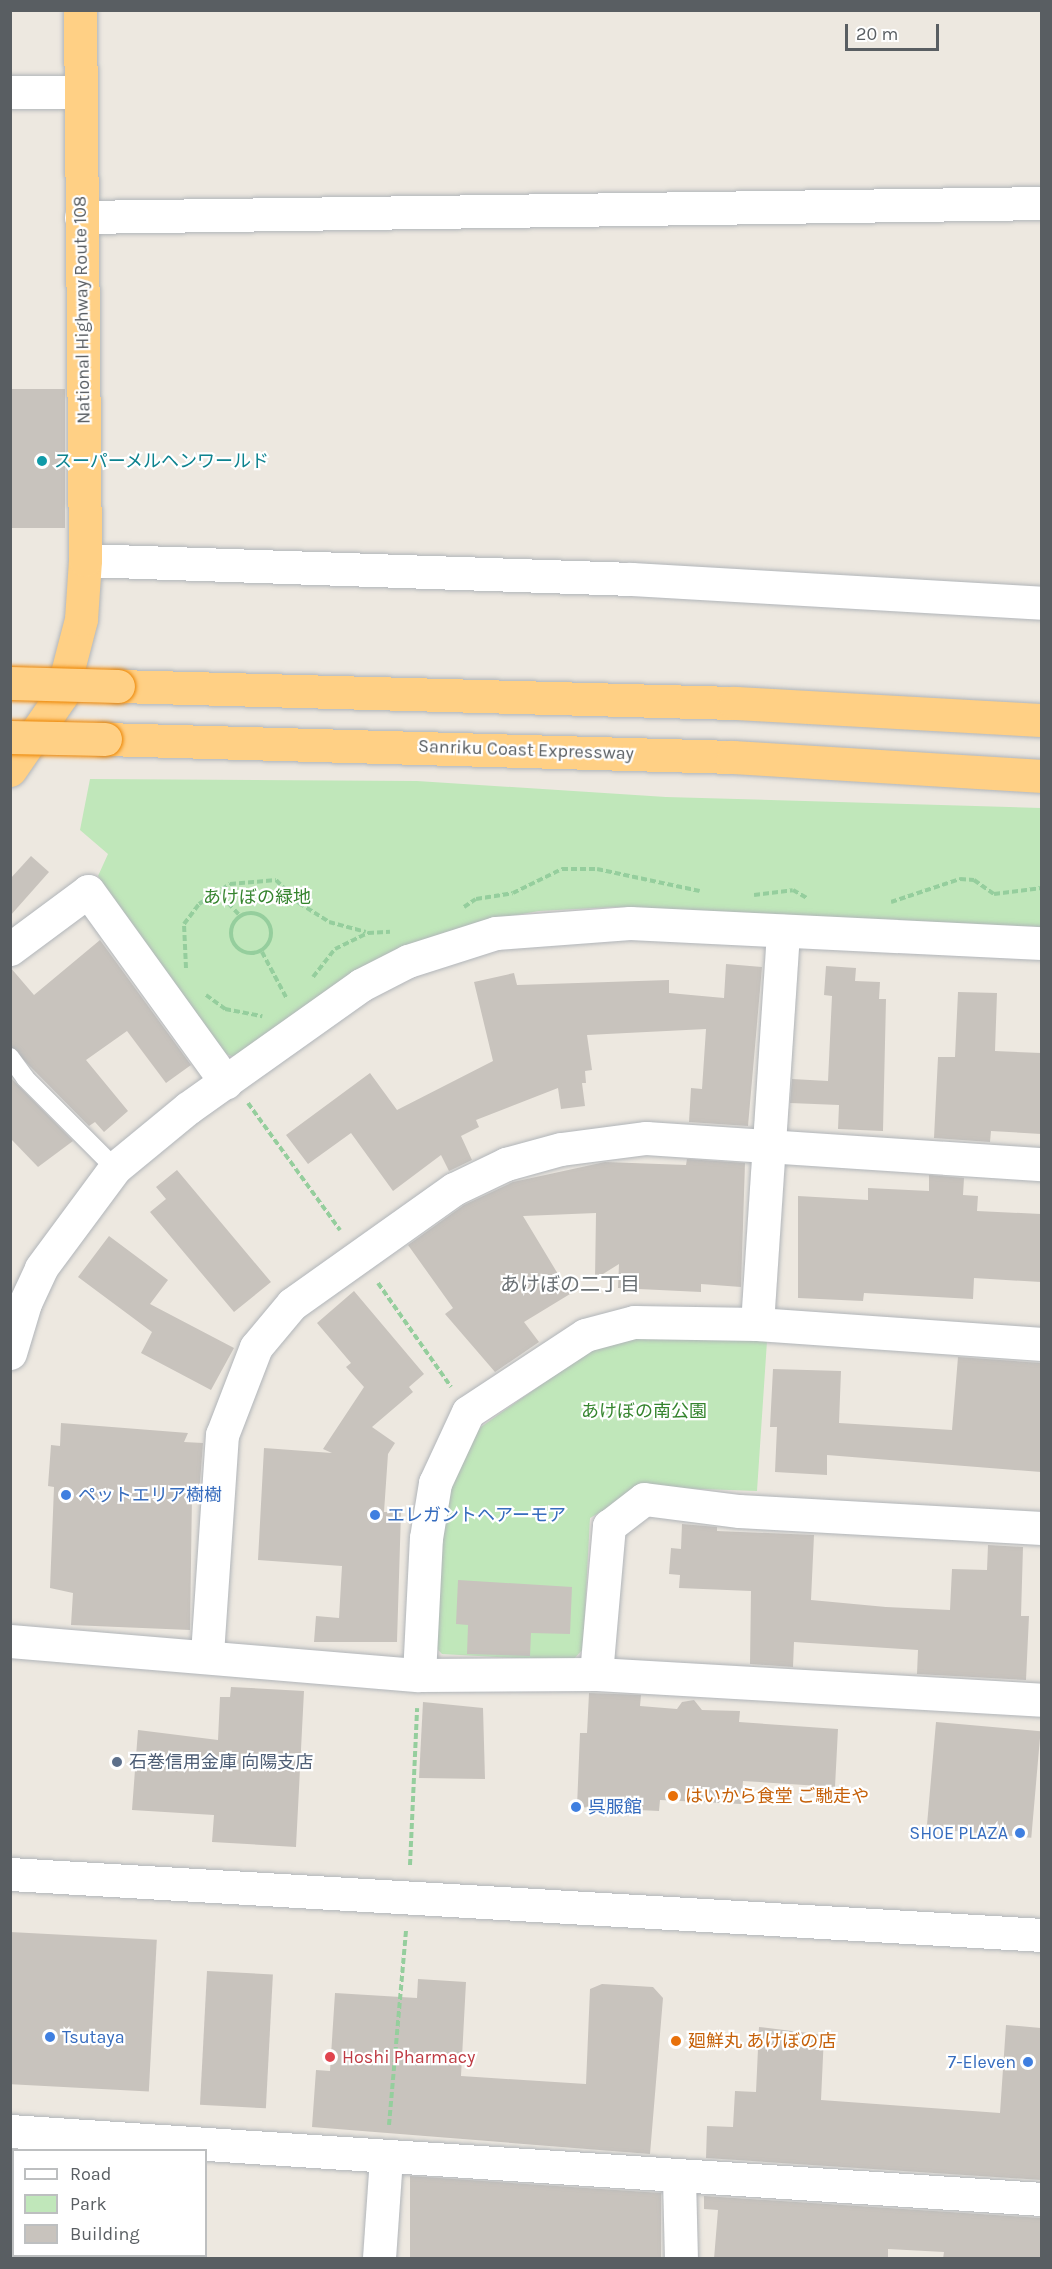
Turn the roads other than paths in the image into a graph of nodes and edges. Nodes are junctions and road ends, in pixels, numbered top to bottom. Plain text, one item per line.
1 (80, 10) edge
2 (10, 92) edge
3 (80, 92) junction
4 (1041, 203) edge
5 (81, 217) junction
6 (85, 560) junction
7 (1041, 603) edge
8 (10, 683) edge
9 (1041, 720) edge
10 (10, 737) edge
11 (10, 770) edge
12 (1041, 776) edge
13 (783, 931) junction
14 (1041, 943) edge
15 (10, 949) edge
16 (10, 1057) edge
17 (226, 1082) junction
18 (768, 1144) junction
19 (1041, 1164) edge
20 (115, 1168) junction
21 (757, 1324) junction
22 (1041, 1344) edge
23 (10, 1353) edge
24 (1041, 1528) edge
25 (10, 1641) edge
26 (207, 1654) junction
27 (597, 1674) junction
28 (418, 1675) junction
29 (1041, 1700) edge
30 (10, 1874) edge
31 (1041, 1935) edge
32 (10, 2132) edge
33 (170, 2146) edge
34 (387, 2158) junction
35 (680, 2178) junction
36 (1041, 2199) edge
37 (379, 2259) edge
38 (681, 2259) edge

1 - 3 highway, National Highway Route 108
2 - 3 street
3 - 5 highway, National Highway Route 108
4 - 5 street
5 - 6 highway, National Highway Route 108
6 - 7 street
6 - 11 highway, National Highway Route 108
8 - 9 highway, bridge
10 - 12 highway, Sanriku Coast Expressway, bridge
13 - 14 street
13 - 17 street
13 - 18 street
15 - 17 street
16 - 20 lane
17 - 20 street
18 - 19 street
18 - 21 street
18 - 26 street
20 - 23 street
21 - 22 street
21 - 28 street
24 - 27 street
25 - 26 street
26 - 28 street
27 - 28 street
27 - 29 street
30 - 31 street
32 - 33 street
33 - 34 street
34 - 35 street
34 - 37 street
35 - 36 street
35 - 38 street

